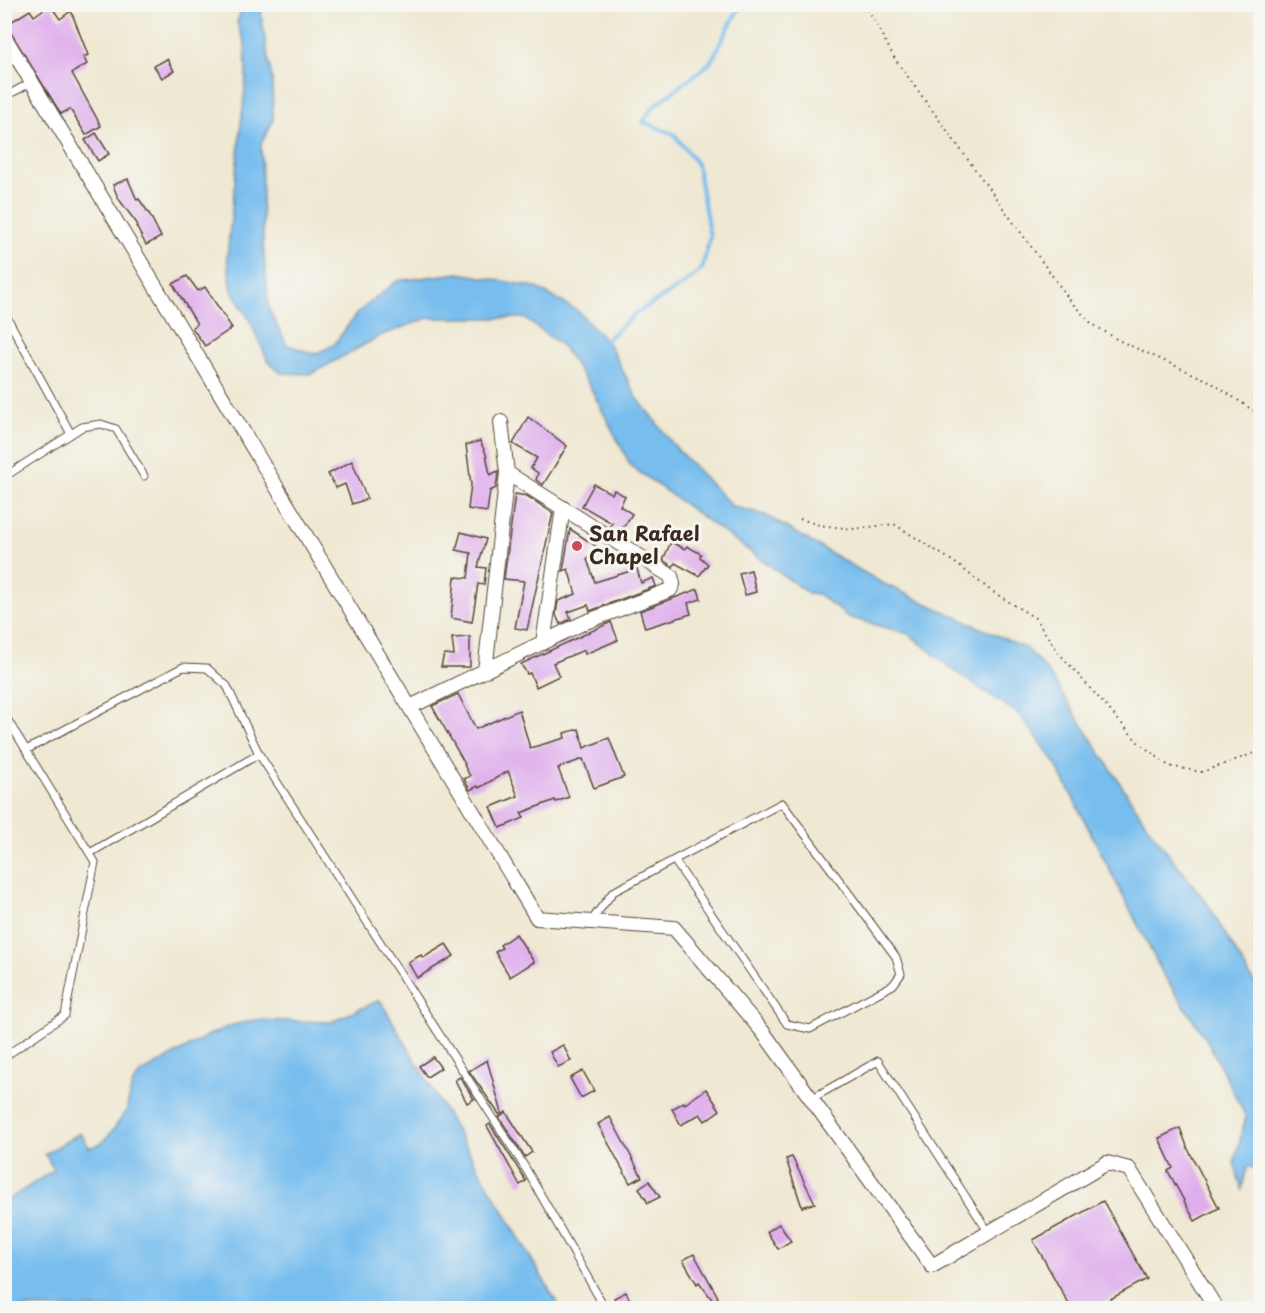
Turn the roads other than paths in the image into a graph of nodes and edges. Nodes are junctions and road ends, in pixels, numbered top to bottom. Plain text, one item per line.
1 (4, 36) edge
2 (32, 81) junction
3 (4, 97) edge
4 (4, 312) edge
5 (501, 422) dead end
6 (71, 434) junction
7 (507, 473) junction
8 (144, 476) dead end
9 (4, 477) edge
10 (563, 508) junction
11 (543, 642) junction
12 (484, 671) junction
13 (410, 706) junction
14 (4, 714) edge
15 (26, 750) junction
16 (259, 754) junction
17 (90, 853) junction
18 (674, 860) junction
19 (591, 921) junction
20 (4, 1057) edge
21 (811, 1099) junction
22 (989, 1233) junction
23 (606, 1308) edge
24 (1216, 1308) edge

1 - 2 street
2 - 3 lane
2 - 13 street
4 - 6 lane
5 - 7 street
6 - 8 lane
6 - 9 lane
7 - 10 street
7 - 12 street
10 - 11 street
10 - 11 street
11 - 12 street
12 - 13 street
13 - 19 street
14 - 15 lane
15 - 16 lane
15 - 17 lane
16 - 17 lane
16 - 23 lane
17 - 20 lane
18 - 18 lane
18 - 19 lane
19 - 21 street
21 - 22 street
21 - 22 lane
22 - 24 street

